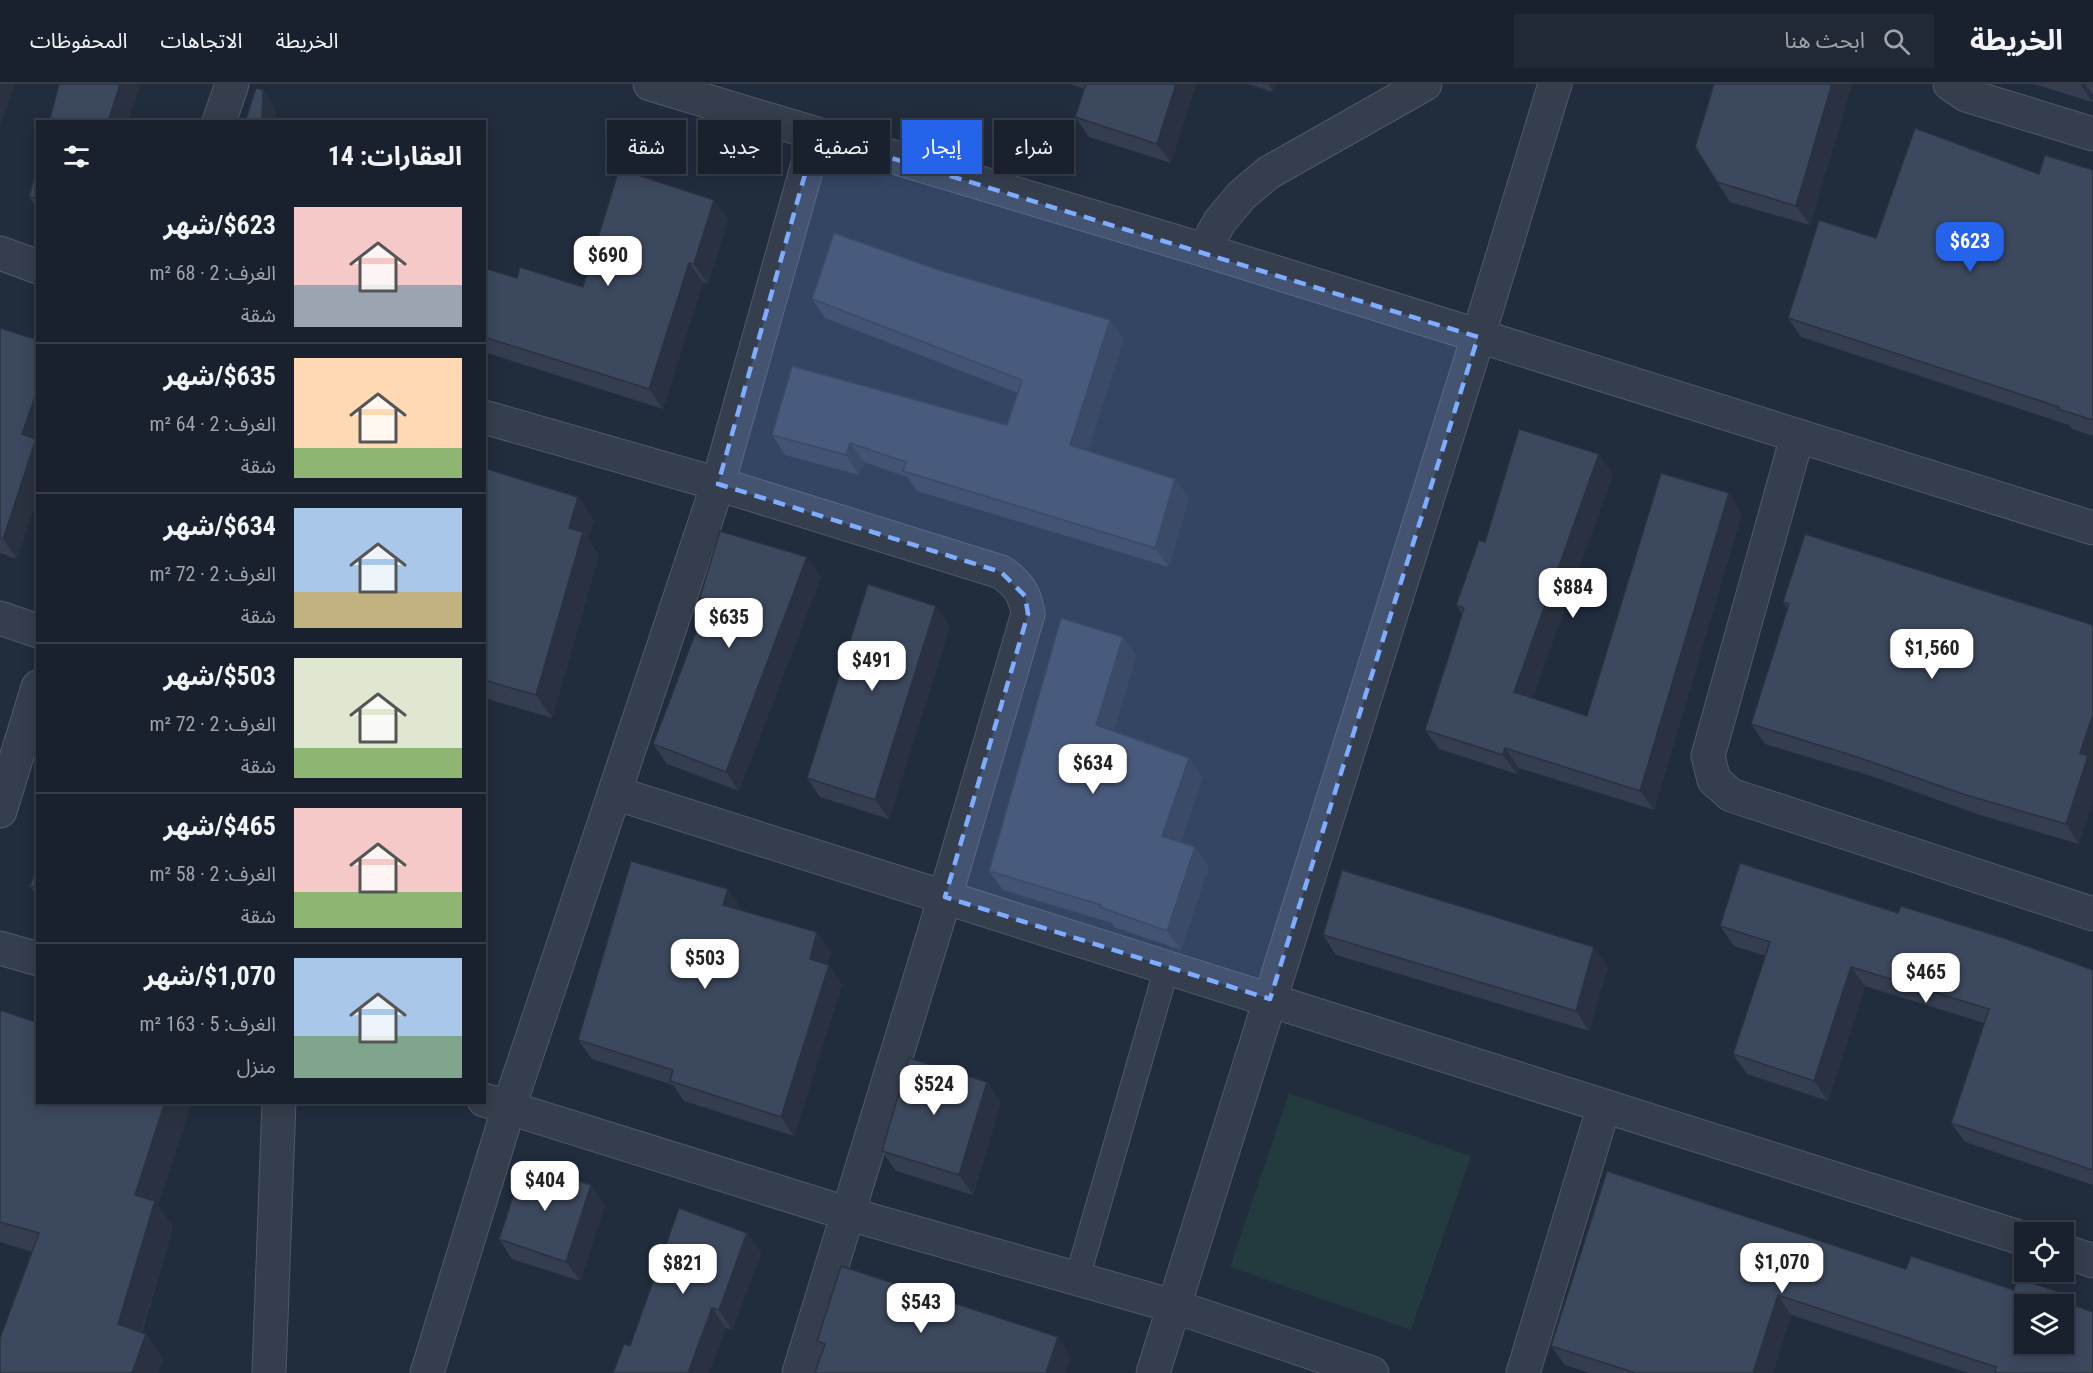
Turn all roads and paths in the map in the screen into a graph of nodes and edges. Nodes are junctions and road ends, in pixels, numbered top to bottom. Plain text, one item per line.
1 (232, 84) edge
2 (650, 84) edge
3 (1425, 84) edge
4 (1555, 84) edge
5 (1950, 84) edge
6 (717, 95) edge
7 (220, 120) edge
8 (793, 126) edge
9 (2093, 134) edge
10 (890, 157) edge
11 (805, 174) edge
12 (1204, 250) junction
13 (0, 253) edge
14 (36, 266) edge
15 (1478, 337) junction
16 (486, 418) edge
17 (1797, 437) junction
18 (718, 484) junction
19 (2093, 528) edge
20 (0, 618) edge
21 (36, 630) edge
22 (36, 694) edge
23 (615, 793) junction
24 (0, 811) edge
25 (945, 897) junction
26 (2093, 914) edge
27 (0, 948) edge
28 (36, 958) edge
29 (1167, 967) junction
30 (1270, 999) junction
31 (497, 1103) edge
32 (279, 1104) edge
33 (1604, 1106) junction
34 (849, 1214) junction
35 (2014, 1236) edge
36 (2074, 1254) edge
37 (2093, 1261) edge
38 (1077, 1279) junction
39 (1173, 1306) junction
40 (269, 1373) edge
41 (427, 1373) edge
42 (799, 1373) edge
43 (1153, 1373) edge
44 (1372, 1373) edge
45 (1523, 1373) edge

1 - 7 street
2 - 6 street
3 - 12 street
4 - 15 street
5 - 9 street
6 - 8 street
10 - 12 street
11 - 18 street
12 - 15 street
13 - 14 street
15 - 17 street
15 - 30 street
16 - 18 street
17 - 19 street
17 - 26 street
18 - 23 street
18 - 25 street
20 - 21 street
22 - 24 street
23 - 25 street
23 - 31 street
25 - 29 street
25 - 34 street
27 - 28 street
29 - 30 street
29 - 38 lane
30 - 33 street
30 - 39 street
31 - 34 street
31 - 41 street
32 - 40 street
33 - 35 street
33 - 45 street
34 - 38 street
34 - 42 street
36 - 37 street
38 - 39 street
39 - 43 street
39 - 44 street

